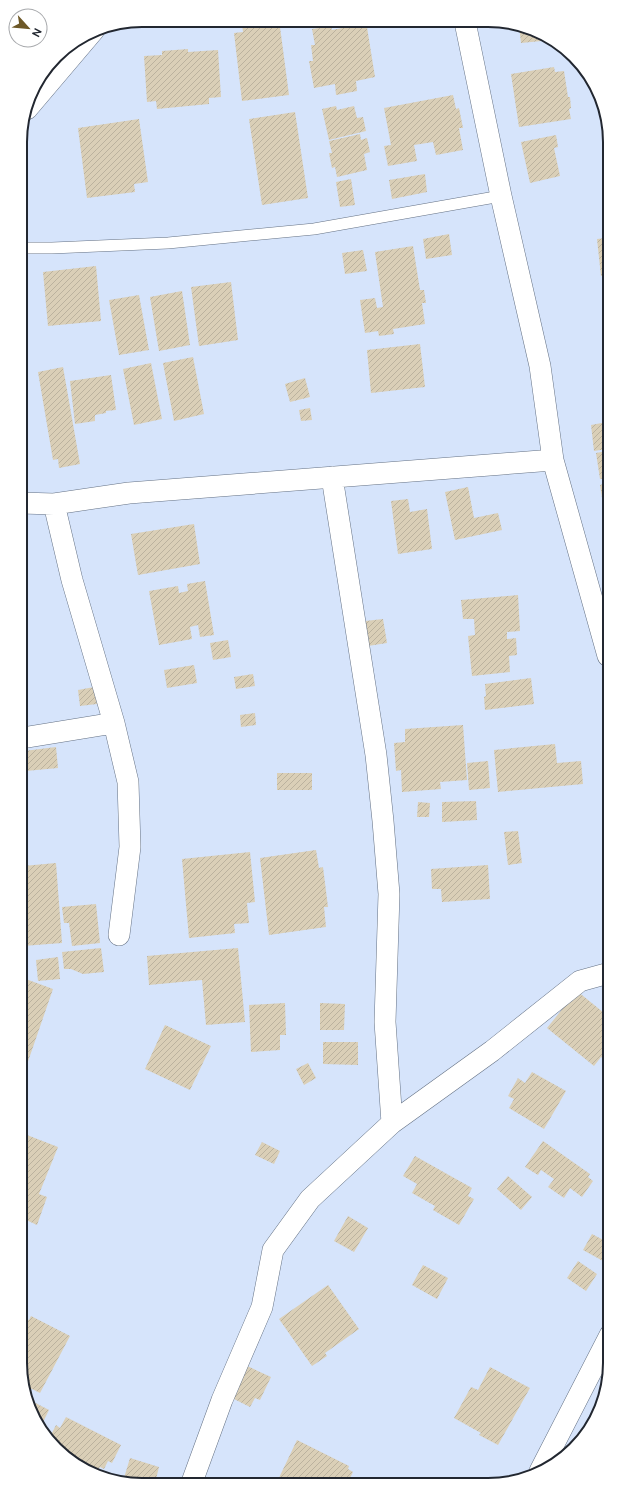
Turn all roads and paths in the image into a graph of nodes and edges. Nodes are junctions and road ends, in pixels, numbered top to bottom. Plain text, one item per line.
1 (466, 27) edge
2 (83, 43) edge
3 (36, 99) edge
4 (501, 196) junction
5 (27, 248) edge
6 (553, 460) junction
7 (332, 477) junction
8 (27, 503) edge
9 (54, 504) junction
10 (603, 638) edge
11 (114, 724) junction
12 (27, 737) edge
13 (119, 935) dead end
14 (603, 974) edge
15 (392, 1123) junction
16 (603, 1349) edge
17 (545, 1463) edge
18 (193, 1478) edge

1 - 4 street
2 - 3 street
4 - 5 lane
4 - 6 street
6 - 7 street
6 - 10 street
7 - 9 street
7 - 15 street
8 - 9 street
9 - 11 street
11 - 12 street
11 - 13 street
14 - 15 street
15 - 18 street
16 - 17 street

